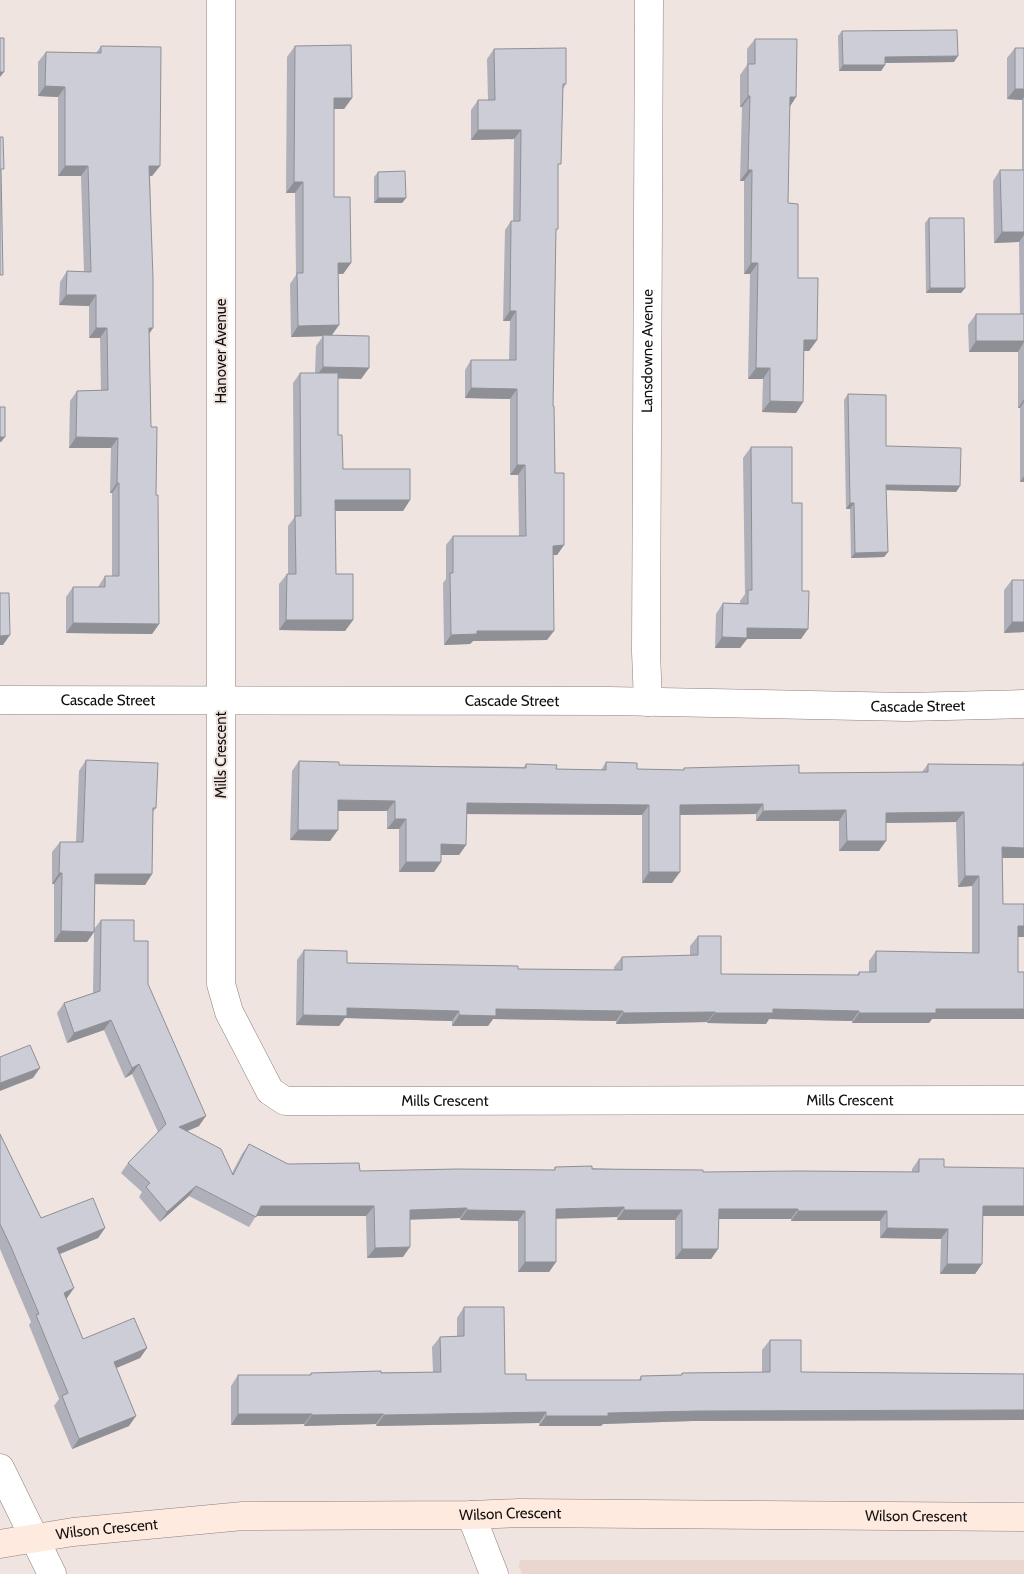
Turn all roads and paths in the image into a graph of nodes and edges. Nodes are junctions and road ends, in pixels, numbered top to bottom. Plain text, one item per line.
1 (221, 0) edge
2 (649, 0) edge
3 (0, 700) edge
4 (221, 701) junction
5 (648, 702) junction
6 (1024, 704) edge
7 (1024, 1100) edge
8 (0, 1468) edge
9 (471, 1515) junction
10 (1024, 1517) edge
11 (34, 1539) junction
12 (0, 1544) edge
13 (52, 1574) edge
14 (494, 1574) edge

1 - 4 street, Hanover Avenue
2 - 5 street, Lansdowne Avenue
3 - 4 street, Cascade Street
4 - 5 street, Cascade Street
4 - 7 street, Mills Crescent
5 - 6 street, Cascade Street
8 - 11 street
9 - 10 street, Wilson Crescent
9 - 11 street, Wilson Crescent
9 - 14 street
11 - 12 street, Wilson Crescent
11 - 13 street

